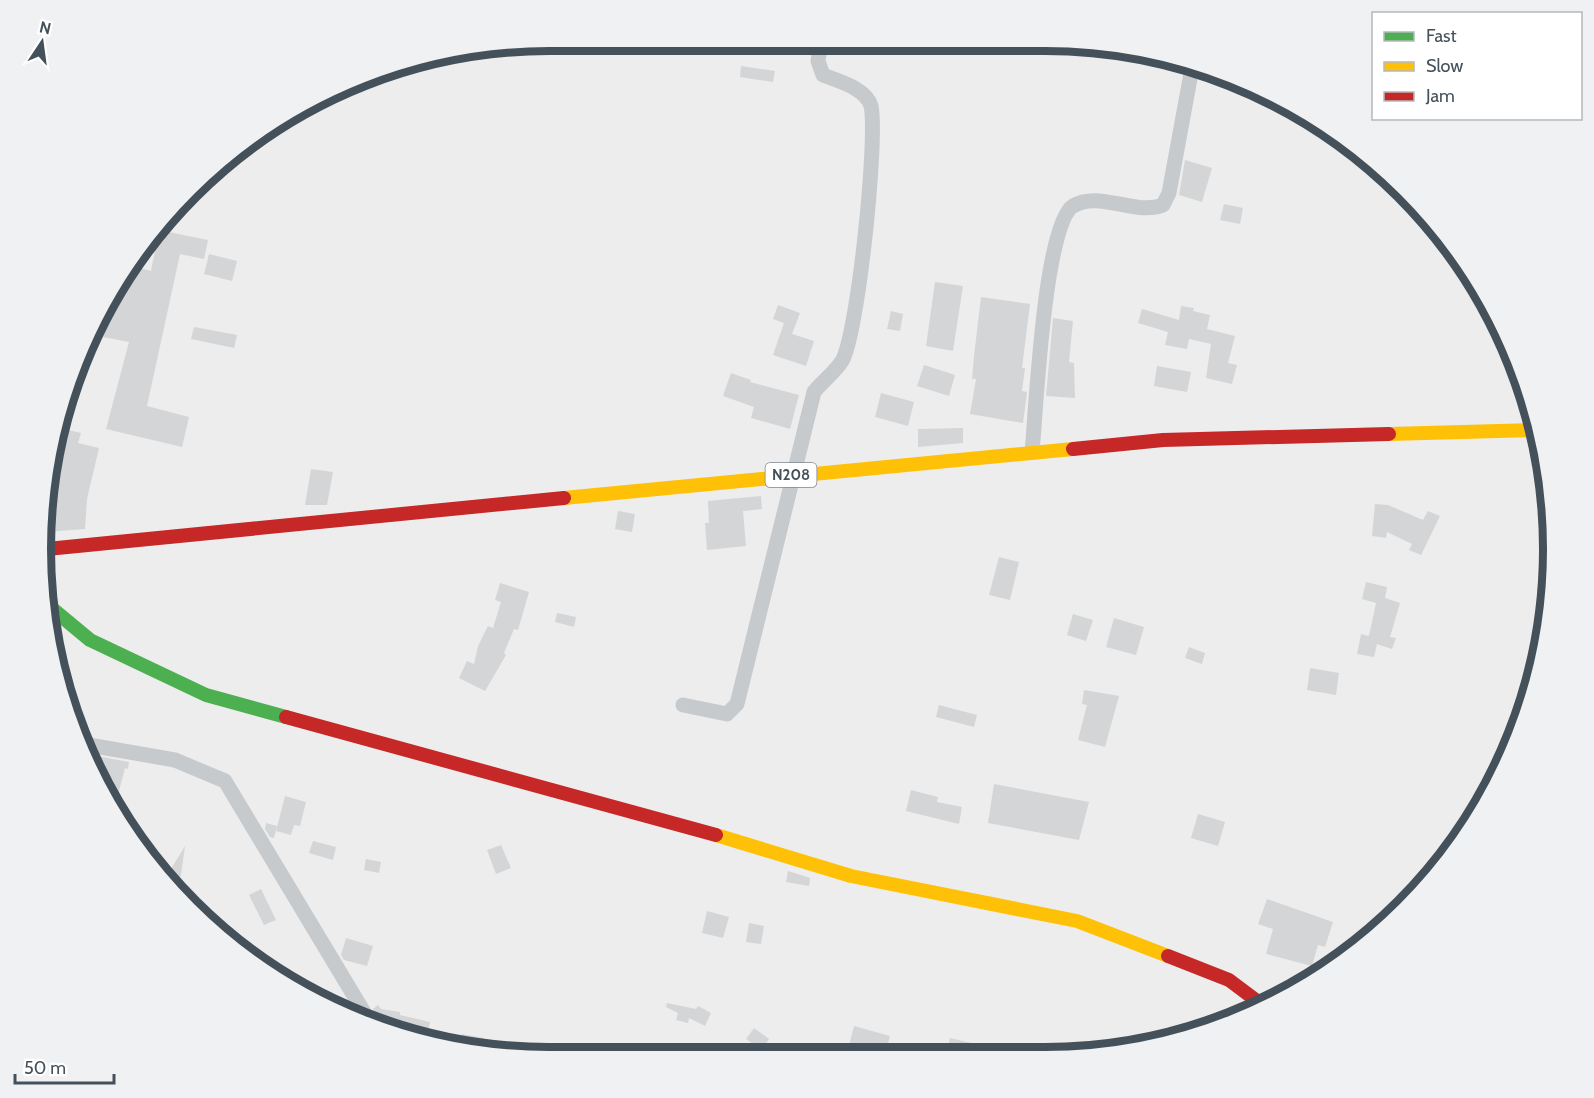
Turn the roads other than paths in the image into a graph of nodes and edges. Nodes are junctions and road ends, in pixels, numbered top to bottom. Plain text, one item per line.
1 (819, 51) edge
2 (1191, 73) edge
3 (1528, 430) edge
4 (1032, 452) junction
5 (793, 475) junction
6 (51, 549) edge
7 (55, 611) edge
8 (682, 705) dead end
9 (91, 745) edge
10 (1256, 1000) edge
11 (363, 1011) edge

1 - 5 street
2 - 4 street
3 - 4 main road, N208
4 - 5 main road, N208
5 - 6 main road, N208
5 - 8 street
7 - 10 main road
9 - 11 street

